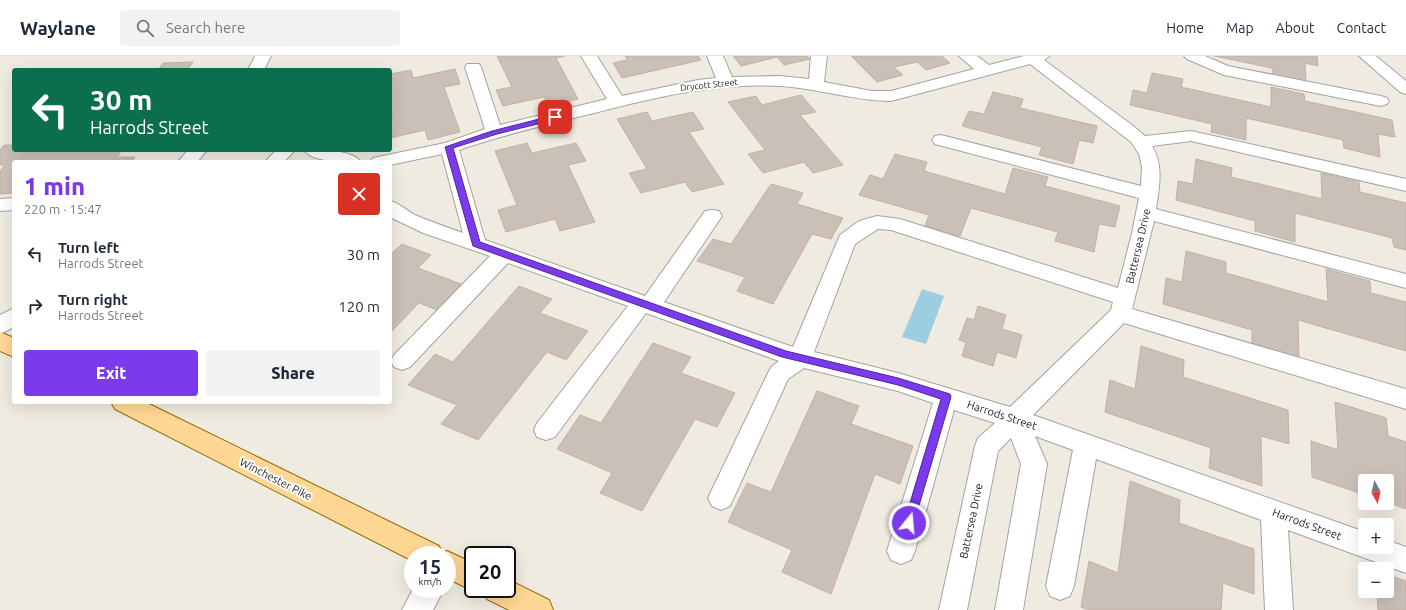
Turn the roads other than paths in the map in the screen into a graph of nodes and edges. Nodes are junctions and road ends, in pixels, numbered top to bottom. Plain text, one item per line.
1 (263, 56) edge
2 (589, 56) edge
3 (715, 56) edge
4 (819, 56) edge
5 (967, 56) edge
6 (1192, 56) edge
7 (1367, 56) edge
8 (1037, 58) edge
9 (474, 67) dead end
10 (257, 68) edge
11 (986, 71) junction
12 (726, 82) junction
13 (816, 85) junction
14 (1406, 89) edge
15 (1381, 101) dead end
16 (617, 102) junction
17 (494, 132) junction
18 (941, 140) dead end
19 (1139, 142) junction
20 (449, 147) junction
21 (196, 152) edge
22 (284, 152) edge
23 (319, 152) edge
24 (189, 160) edge
25 (276, 160) edge
26 (345, 160) edge
27 (388, 160) edge
28 (1406, 185) edge
29 (12, 204) edge
30 (1147, 204) junction
31 (0, 205) edge
32 (392, 210) edge
33 (712, 216) dead end
34 (476, 244) junction
35 (504, 254) junction
36 (1406, 281) edge
37 (646, 305) junction
38 (1123, 306) junction
39 (12, 317) edge
40 (0, 326) edge
41 (0, 341) edge
42 (12, 347) edge
43 (800, 358) junction
44 (402, 361) dead end
45 (946, 397) junction
46 (1406, 399) edge
47 (127, 404) edge
48 (1015, 419) junction
49 (546, 430) dead end
50 (1086, 444) junction
51 (721, 498) dead end
52 (1274, 512) junction
53 (1358, 542) edge
54 (411, 546) edge
55 (901, 551) dead end
56 (1389, 554) edge
57 (1406, 560) edge
58 (1060, 586) dead end
59 (424, 598) edge
60 (515, 598) edge
61 (416, 610) edge
62 (539, 610) edge
63 (953, 610) edge
64 (1009, 610) edge
65 (1279, 610) edge

1 - 10 street
2 - 16 street
3 - 12 street
4 - 13 street
5 - 11 street
6 - 15 street
7 - 14 street
8 - 11 street, Drycott Street
8 - 19 street, Battersea Drive
9 - 17 street
11 - 13 street, Drycott Street
12 - 13 street, Drycott Street
12 - 16 street, Drycott Street
16 - 17 street, Drycott Street
17 - 20 street, Drycott Street
18 - 30 street
19 - 28 street
19 - 30 street, Battersea Drive
20 - 27 street, Drycott Street
20 - 34 street
21 - 24 street
22 - 25 street
23 - 26 street
29 - 31 street
30 - 36 street
30 - 38 street, Battersea Drive
32 - 34 street, Harrods Street
33 - 37 street
34 - 35 street, Harrods Street
35 - 37 street, Harrods Street
35 - 44 street
37 - 43 street, Harrods Street
37 - 49 street
38 - 43 street
38 - 46 street
38 - 48 street, Battersea Drive
39 - 40 street
41 - 42 main road
43 - 45 street, Harrods Street
43 - 51 street
45 - 48 street, Harrods Street
45 - 55 street
47 - 54 main road, Winchester Pike
48 - 50 street, Harrods Street
48 - 63 street, Battersea Drive
48 - 64 street
50 - 52 street, Harrods Street
50 - 58 street
52 - 53 street, Harrods Street
52 - 65 street
56 - 57 street
59 - 61 street
60 - 62 main road

